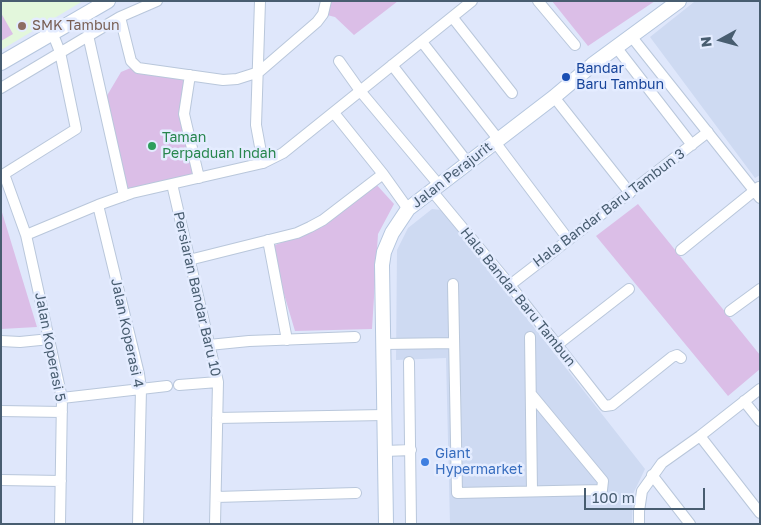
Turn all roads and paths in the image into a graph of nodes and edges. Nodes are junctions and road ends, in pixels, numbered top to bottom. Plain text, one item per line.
1 (157, 1) edge
2 (260, 1) edge
3 (326, 1) edge
4 (472, 1) edge
5 (538, 1) edge
6 (679, 1) edge
7 (104, 2) edge
8 (120, 17) junction
9 (453, 18) junction
10 (52, 32) junction
11 (88, 36) junction
12 (631, 36) junction
13 (422, 42) junction
14 (575, 45) dead end
15 (616, 47) junction
16 (60, 52) junction
17 (339, 62) dead end
18 (1, 63) edge
19 (392, 65) junction
20 (259, 72) junction
21 (190, 75) junction
22 (1, 88) edge
23 (361, 92) junction
24 (512, 93) dead end
25 (554, 97) junction
26 (334, 113) junction
27 (708, 132) junction
28 (497, 141) junction
29 (692, 144) junction
30 (263, 163) junction
31 (468, 163) junction
32 (383, 174) junction
33 (3, 175) edge
34 (199, 178) junction
35 (172, 184) junction
36 (435, 188) junction
37 (758, 192) edge
38 (630, 193) junction
39 (124, 196) junction
40 (98, 205) junction
41 (408, 209) junction
42 (26, 235) junction
43 (568, 239) junction
44 (268, 240) junction
45 (681, 250) dead end
46 (189, 260) junction
47 (453, 284) dead end
48 (510, 285) junction
49 (629, 289) dead end
50 (760, 289) edge
51 (730, 311) dead end
52 (355, 337) dead end
53 (530, 337) dead end
54 (50, 339) junction
55 (288, 340) junction
56 (1, 341) edge
57 (454, 343) junction
58 (384, 344) junction
59 (209, 345) junction
60 (557, 345) junction
61 (681, 358) dead end
62 (409, 362) dead end
63 (218, 382) junction
64 (179, 385) dead end
65 (167, 386) dead end
66 (140, 389) junction
67 (760, 389) edge
68 (531, 394) junction
69 (62, 398) junction
70 (744, 401) junction
71 (1, 411) edge
72 (62, 412) junction
73 (384, 416) junction
74 (217, 418) junction
75 (760, 421) edge
76 (700, 436) junction
77 (410, 450) junction
78 (385, 451) junction
79 (652, 474) junction
80 (1, 480) edge
81 (61, 481) junction
82 (532, 491) junction
83 (356, 493) dead end
84 (216, 497) junction
85 (760, 513) edge
86 (60, 524) edge
87 (138, 524) edge
88 (215, 524) edge
89 (386, 524) edge
90 (411, 524) edge
91 (639, 524) edge
92 (690, 524) edge

1 - 8 street
2 - 20 street
3 - 20 street
4 - 9 street
5 - 14 street
6 - 12 street, Jalan Perajurit
7 - 10 street
8 - 11 street
8 - 21 street
9 - 13 street
9 - 24 street
10 - 16 street
10 - 18 street
11 - 16 street
11 - 39 street
12 - 15 street, Jalan Perajurit
12 - 27 street
13 - 19 street
13 - 28 street
15 - 25 street, Jalan Perajurit
15 - 29 street
16 - 22 street
16 - 33 street
17 - 23 street, Hala Bandar Baru Tambun
19 - 23 street
19 - 31 street
20 - 21 street
20 - 30 street
21 - 34 street
23 - 26 street
23 - 36 street, Hala Bandar Baru Tambun
25 - 28 street, Jalan Perajurit
25 - 38 street
26 - 30 street
26 - 32 street
27 - 29 street, Hala Bandar Baru Tambun 3
27 - 37 street
28 - 31 street, Jalan Perajurit
28 - 43 street
29 - 38 street, Hala Bandar Baru Tambun 3
30 - 34 street
31 - 36 street, Jalan Perajurit
32 - 41 street
32 - 44 street
33 - 42 street, Jalan Koperasi 5
34 - 35 street
35 - 39 street
35 - 46 street, Persiaran Bandar Baru 10
36 - 41 street, Jalan Perajurit
36 - 48 street, Hala Bandar Baru Tambun
37 - 45 street
38 - 43 street, Hala Bandar Baru Tambun 3
39 - 40 street
40 - 42 street
40 - 66 street, Jalan Koperasi 4
41 - 58 street, Jalan Perajurit
42 - 54 street, Jalan Koperasi 5
43 - 48 street, Hala Bandar Baru Tambun 3
44 - 46 street
44 - 55 street
46 - 59 street, Persiaran Bandar Baru 10
47 - 57 street
48 - 60 street, Hala Bandar Baru Tambun
49 - 60 street
50 - 51 street
52 - 55 street
53 - 68 street
54 - 56 street
54 - 69 street, Jalan Koperasi 5
55 - 59 street
57 - 58 street
57 - 82 street
58 - 73 street, Jalan Perajurit
59 - 63 street, Persiaran Bandar Baru 10
60 - 61 street, Hala Bandar Baru Tambun
62 - 77 street
63 - 64 street
63 - 74 street, Persiaran Bandar Baru 10
65 - 66 street
66 - 69 street
66 - 87 street, Jalan Koperasi 4
67 - 70 street
68 - 82 street
68 - 82 street
69 - 72 street, Jalan Koperasi 5
70 - 75 street
70 - 76 street
71 - 72 street
72 - 81 street, Jalan Koperasi 5
73 - 74 street
73 - 78 street, Jalan Perajurit
74 - 84 street, Persiaran Bandar Baru 10
76 - 79 street
76 - 85 street
77 - 78 street
77 - 90 street
78 - 89 street, Jalan Perajurit
79 - 91 street
79 - 92 street
80 - 81 street
81 - 86 street, Jalan Koperasi 5
83 - 84 street
84 - 88 street, Persiaran Bandar Baru 10

